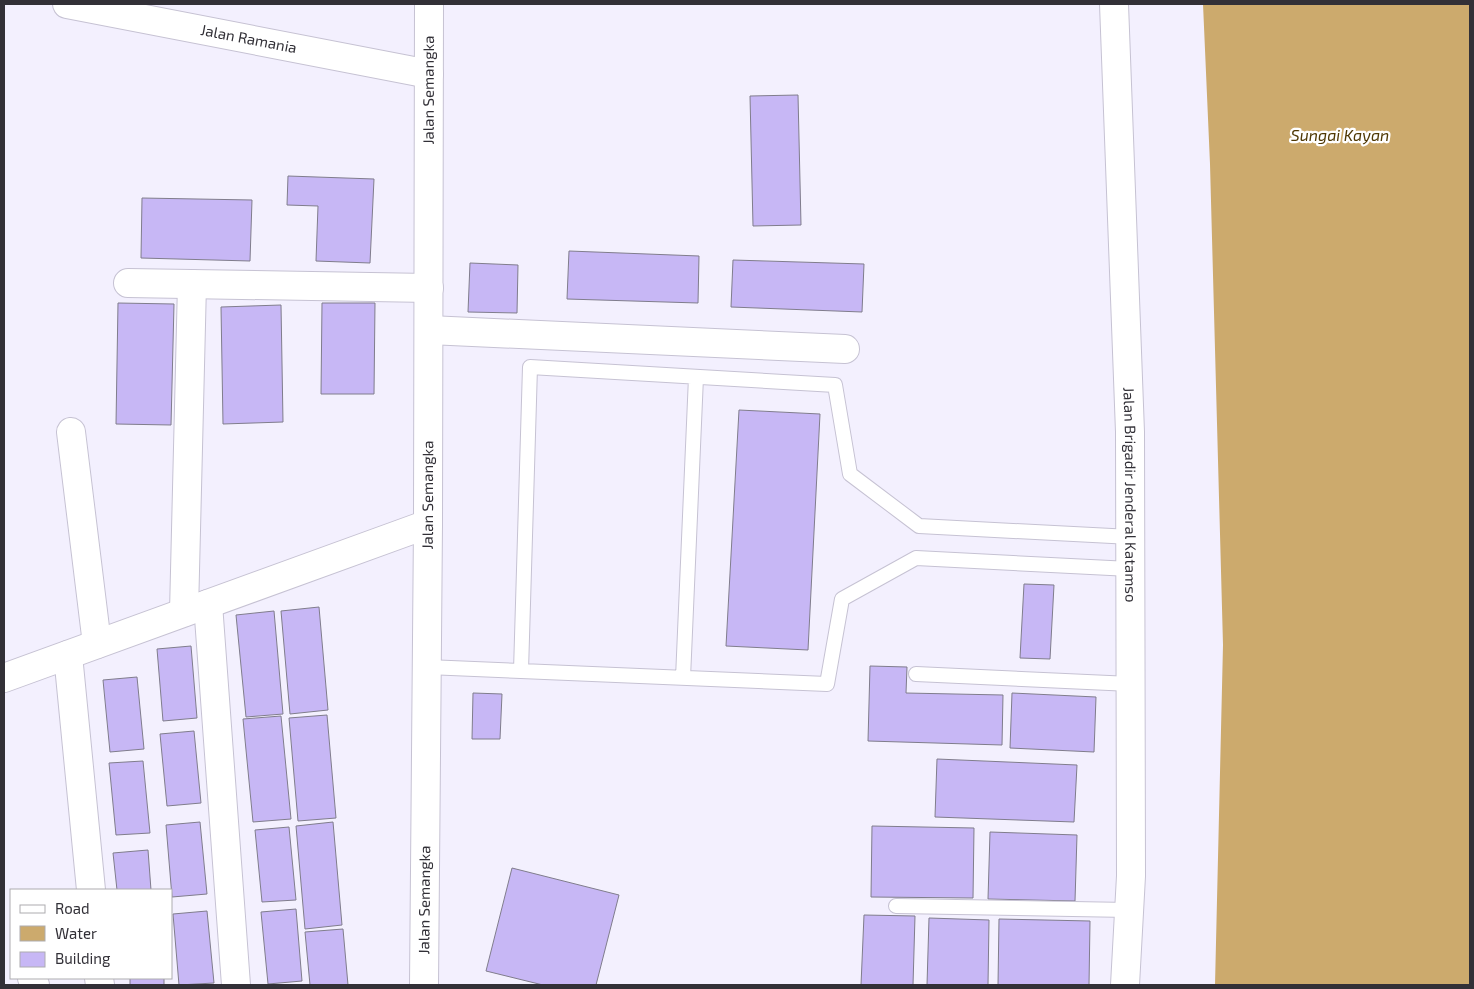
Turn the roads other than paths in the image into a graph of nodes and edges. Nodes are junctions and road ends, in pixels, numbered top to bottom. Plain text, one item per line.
1 (67, 4) edge
2 (429, 4) edge
3 (1114, 4) edge
4 (429, 74) junction
5 (128, 283) dead end
6 (192, 284) junction
7 (429, 288) junction
8 (429, 330) junction
9 (845, 349) dead end
10 (696, 377) junction
11 (71, 432) dead end
12 (428, 524) junction
13 (1131, 537) junction
14 (1130, 569) junction
15 (196, 608) junction
16 (97, 644) junction
17 (68, 655) junction
18 (427, 667) junction
19 (521, 671) junction
20 (916, 674) dead end
21 (4, 678) edge
22 (682, 678) junction
23 (1131, 684) junction
24 (91, 889) edge
25 (896, 906) dead end
26 (1129, 910) junction
27 (236, 985) edge
28 (424, 985) edge
29 (1125, 985) edge

1 - 4 main road, Jalan Ramania
2 - 4 main road, Jalan Semangka
3 - 13 main road, Jalan Brigadir Jenderal Katamso
4 - 7 main road, Jalan Semangka
5 - 6 main road
6 - 7 main road
6 - 15 main road
7 - 8 main road, Jalan Semangka
8 - 9 main road
8 - 12 main road, Jalan Semangka
10 - 13 lane
10 - 19 lane
10 - 22 lane
11 - 16 main road
12 - 15 main road
12 - 18 main road, Jalan Semangka
13 - 14 main road, Jalan Brigadir Jenderal Katamso
14 - 22 lane
14 - 23 main road, Jalan Brigadir Jenderal Katamso
15 - 16 main road
15 - 27 main road
16 - 17 main road
17 - 21 main road
17 - 24 main road
18 - 19 lane
18 - 28 main road, Jalan Semangka
19 - 22 lane
20 - 23 lane
23 - 26 main road, Jalan Brigadir Jenderal Katamso
25 - 26 lane
26 - 29 main road, Jalan Brigadir Jenderal Katamso

